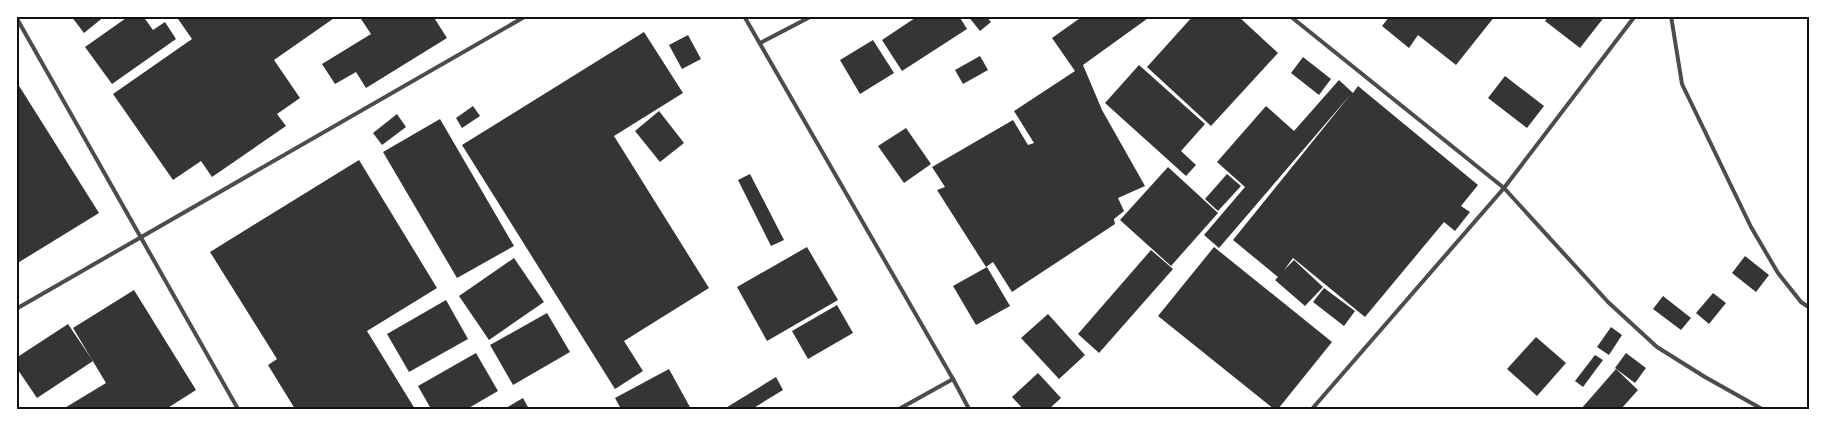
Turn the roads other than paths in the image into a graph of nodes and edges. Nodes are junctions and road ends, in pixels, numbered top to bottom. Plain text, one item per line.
1 (526, 16) edge
2 (744, 16) edge
3 (812, 16) edge
4 (1290, 16) edge
5 (1635, 16) edge
6 (1671, 16) edge
7 (16, 17) edge
8 (760, 43) junction
9 (1504, 188) junction
10 (142, 237) junction
11 (1810, 308) edge
12 (16, 309) edge
13 (953, 379) junction
14 (1314, 407) edge
15 (238, 409) edge
16 (899, 409) edge
17 (969, 409) edge
18 (1320, 409) edge
19 (1762, 409) edge

1 - 10 lane
2 - 8 lane
3 - 8 lane
4 - 9 lane
5 - 9 lane
6 - 11 lane
7 - 10 lane
8 - 13 lane
9 - 14 lane
9 - 19 lane
10 - 12 lane
10 - 15 lane
13 - 16 lane
13 - 17 lane
14 - 18 lane

